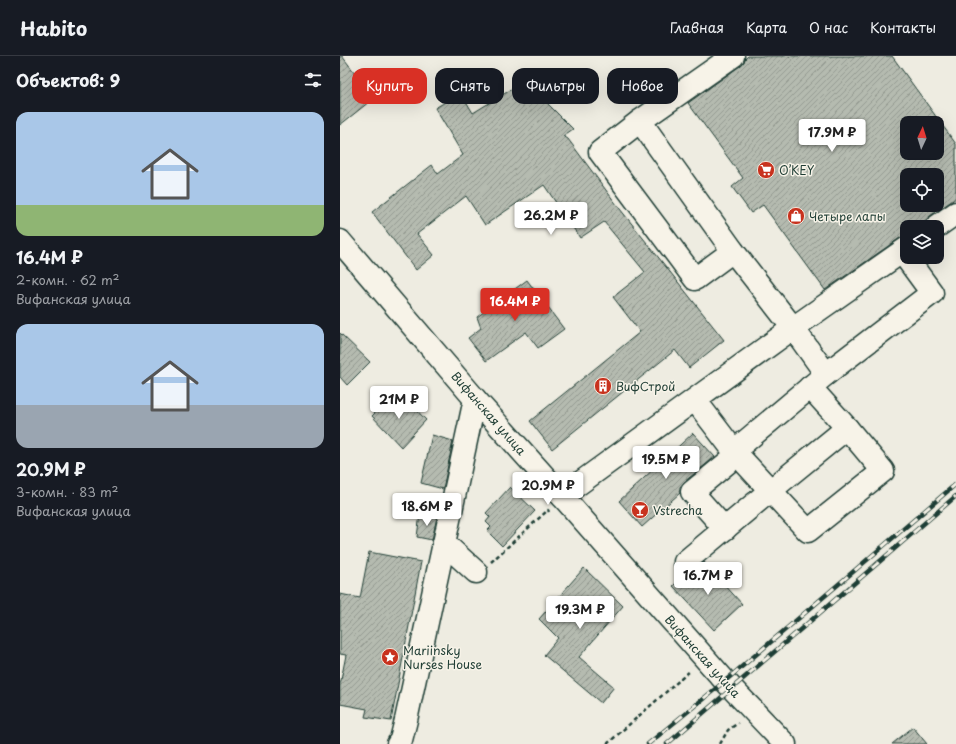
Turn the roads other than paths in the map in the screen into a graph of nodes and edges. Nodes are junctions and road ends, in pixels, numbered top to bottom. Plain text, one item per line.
1 (733, 56) edge
2 (640, 121) junction
3 (956, 213) edge
4 (944, 221) edge
5 (340, 241) edge
6 (733, 251) junction
7 (900, 253) edge
8 (913, 264) edge
9 (793, 328) junction
10 (818, 380) junction
11 (475, 399) junction
12 (695, 400) junction
13 (847, 428) junction
14 (736, 452) junction
15 (770, 490) junction
16 (562, 496) junction
17 (725, 529) junction
18 (444, 543) junction
19 (686, 562) dead end
20 (476, 572) road end
21 (398, 744) edge
22 (785, 744) edge

1 - 2 main road
2 - 6 main road
2 - 6 main road
3 - 4 main road
5 - 11 main road, Вифанская улица
6 - 9 main road
7 - 9 main road
8 - 10 main road
9 - 10 main road
9 - 12 main road
10 - 13 main road
10 - 14 main road
11 - 16 main road, Вифанская улица
11 - 18 main road
12 - 14 main road
12 - 16 main road
13 - 15 main road
13 - 15 main road
14 - 15 main road
14 - 17 main road
15 - 17 main road
16 - 22 main road, Вифанская улица
17 - 19 main road
18 - 20 main road
18 - 21 main road

